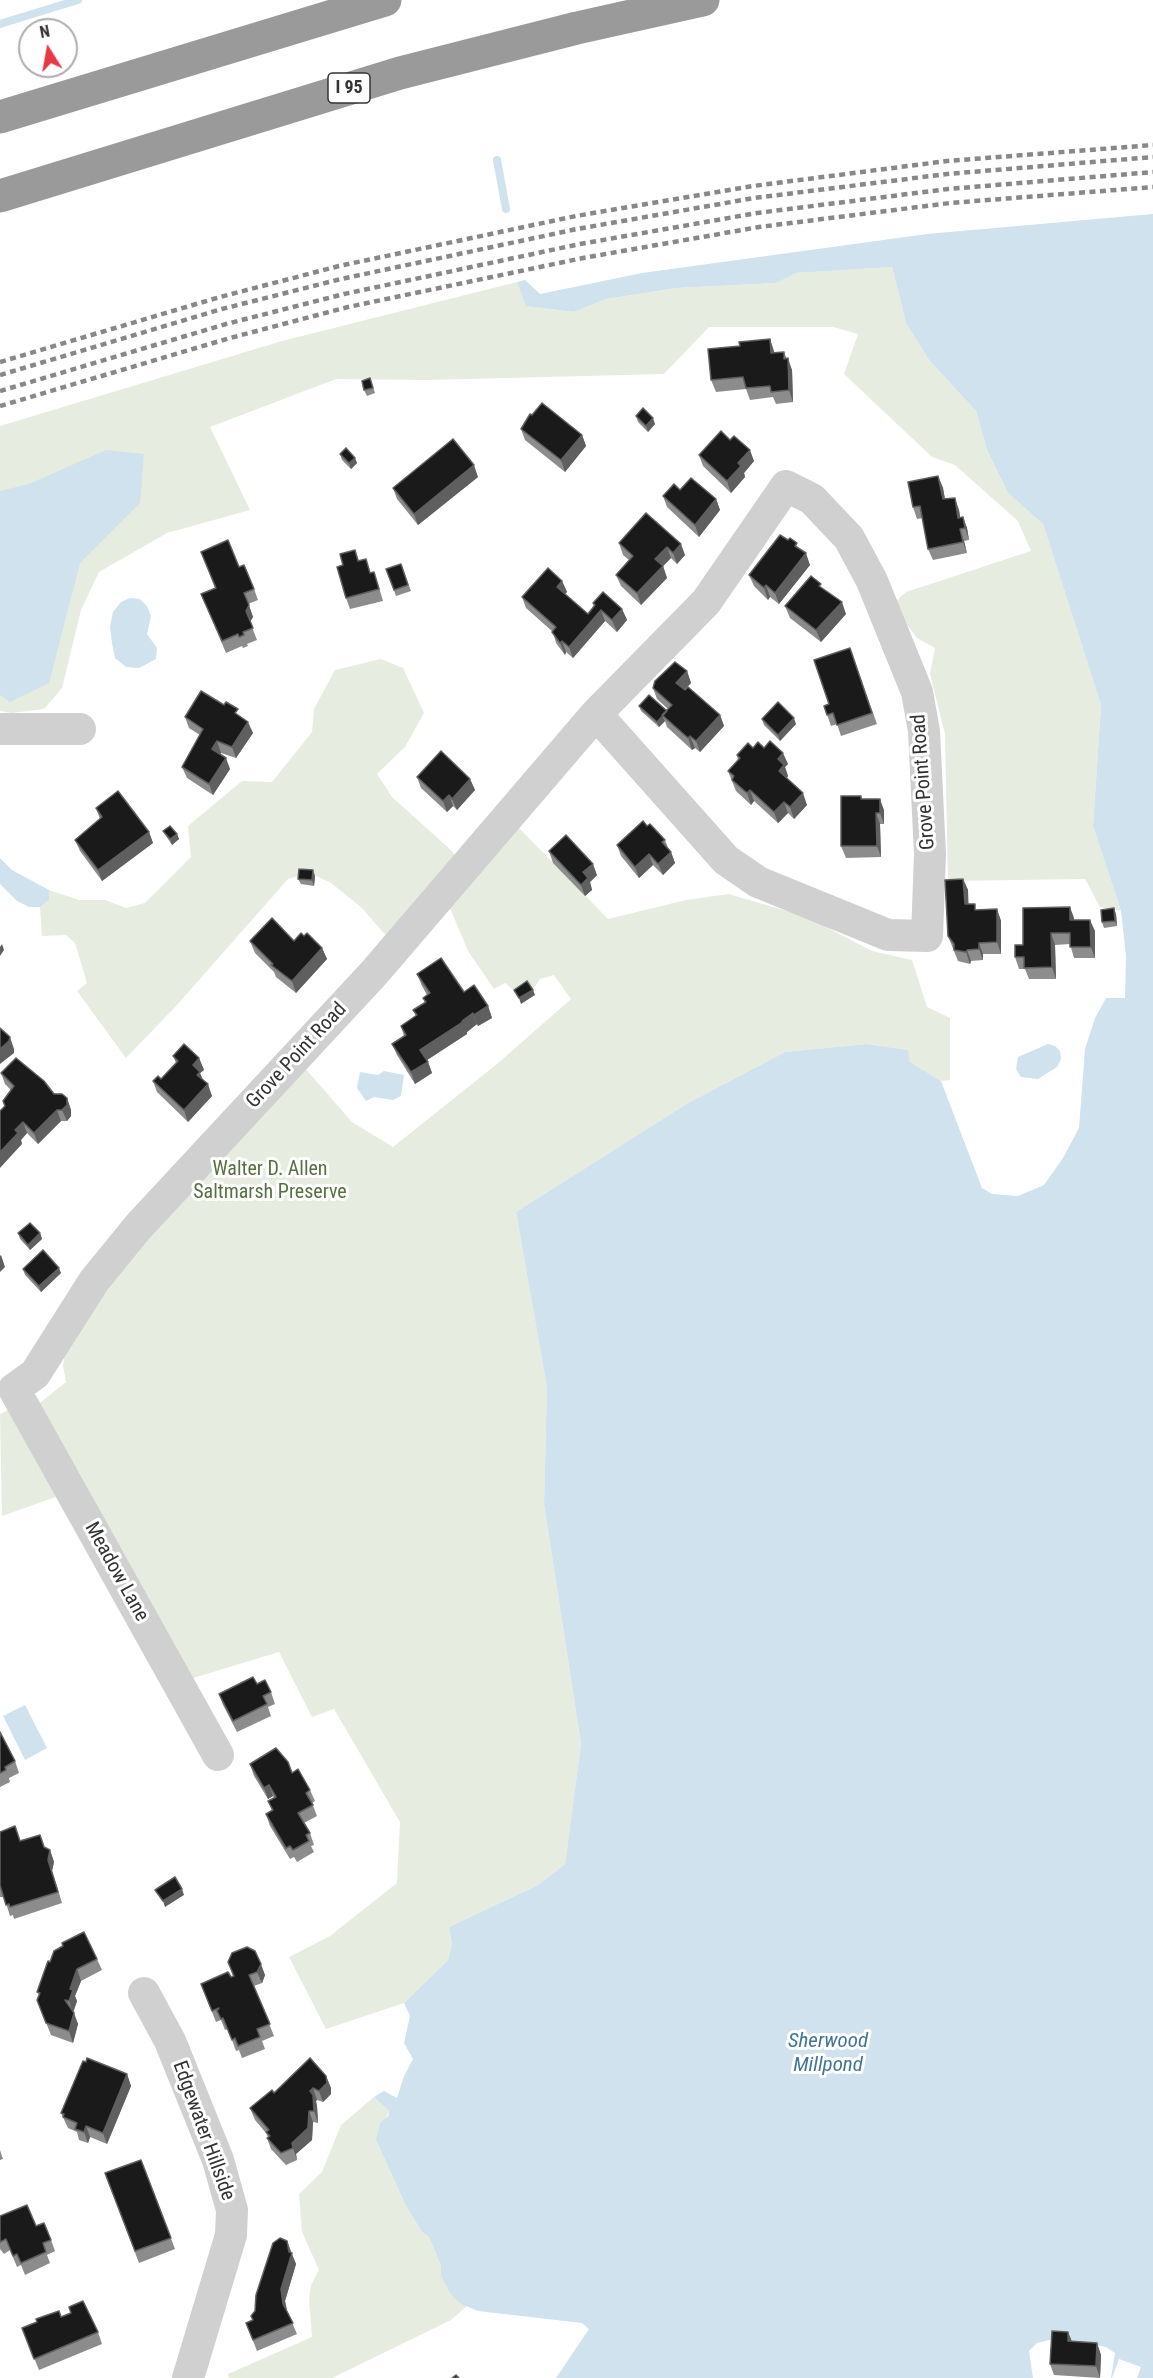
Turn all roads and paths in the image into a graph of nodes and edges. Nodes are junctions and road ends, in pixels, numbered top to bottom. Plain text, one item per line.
1 (385, 0) edge
2 (703, 0) edge
3 (0, 117) edge
4 (0, 196) edge
5 (596, 714) junction
6 (0, 729) edge
7 (80, 729) dead end
8 (7, 1386) edge
9 (218, 1755) dead end
10 (144, 1993) dead end
11 (188, 2378) edge

1 - 3 highway
2 - 4 highway, I 95
5 - 5 street, Grove Point Road
5 - 8 street, Grove Point Road
6 - 7 street
8 - 9 street, Meadow Lane
10 - 11 street, Edgewater Hillside

